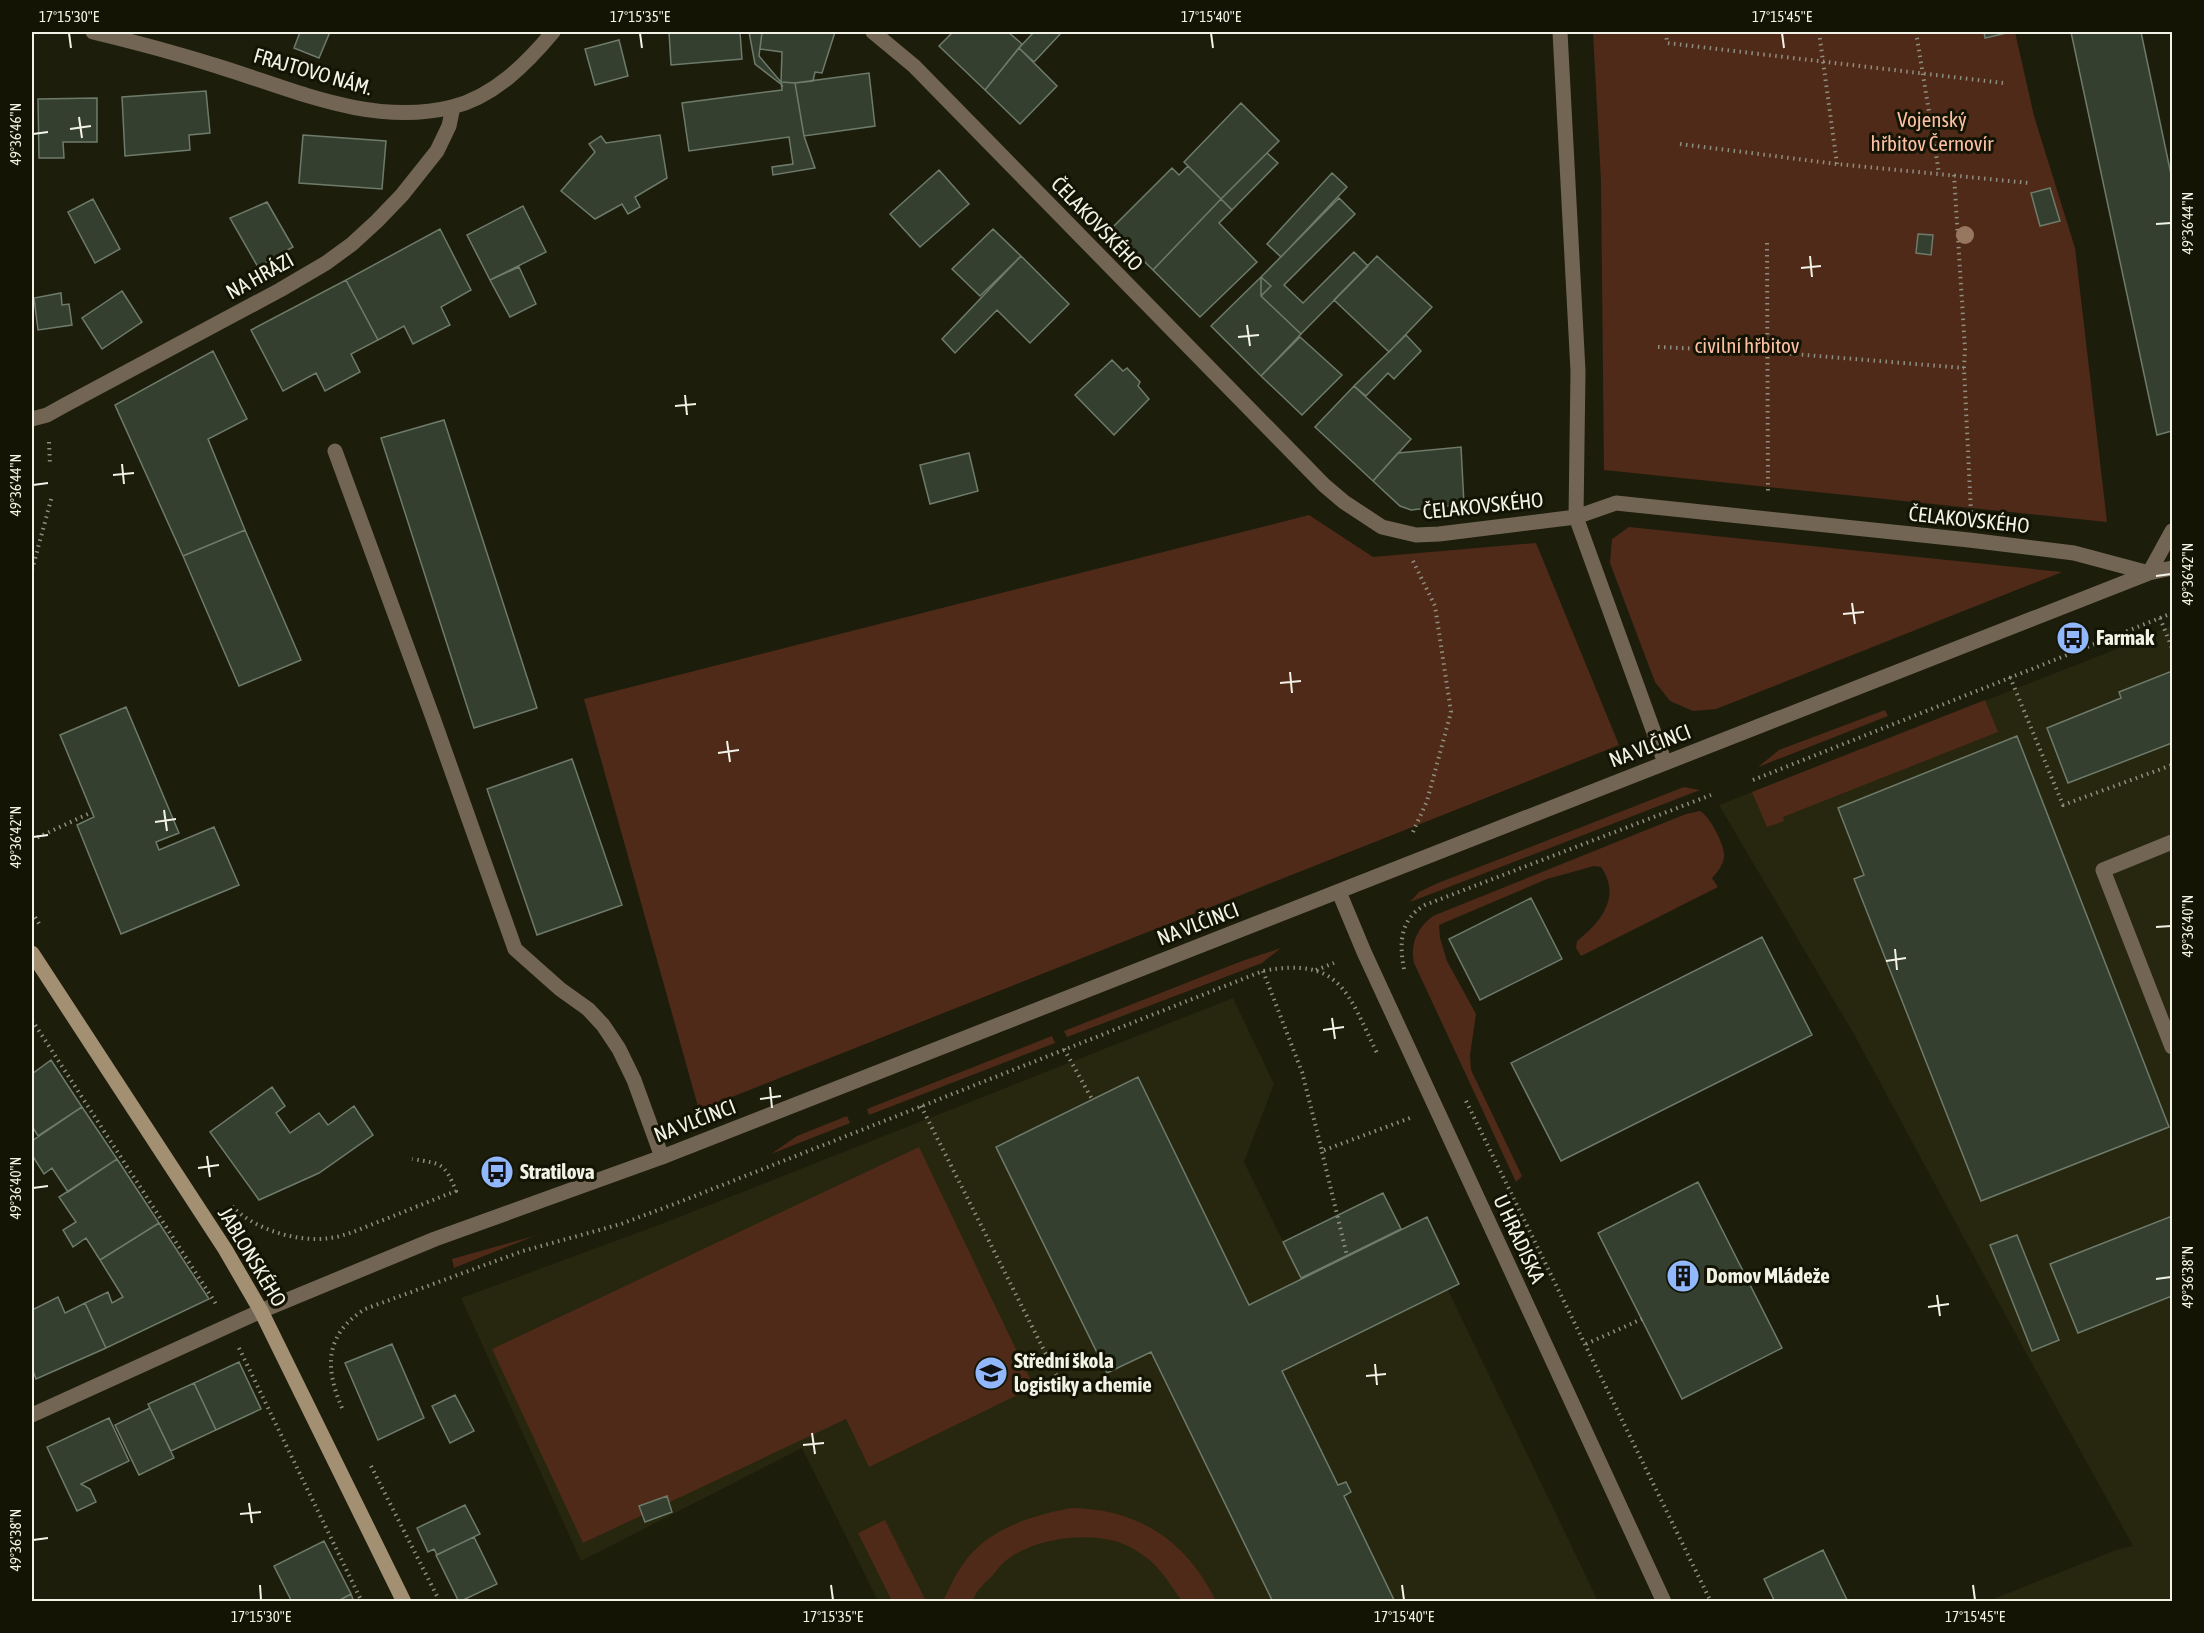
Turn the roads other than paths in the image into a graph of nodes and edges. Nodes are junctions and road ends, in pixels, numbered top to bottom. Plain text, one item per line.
1 (93, 32) edge
2 (553, 32) edge
3 (873, 32) edge
4 (1560, 32) edge
5 (453, 107) junction
6 (32, 419) edge
7 (334, 451) dead end
8 (1576, 517) junction
9 (2172, 531) edge
10 (2172, 568) edge
11 (2149, 573) junction
12 (1665, 763) junction
13 (2172, 842) edge
14 (1339, 892) junction
15 (32, 953) edge
16 (2172, 1047) edge
17 (662, 1157) junction
18 (261, 1311) junction
19 (32, 1415) edge
20 (404, 1602) edge
21 (1664, 1602) edge

1 - 5 street, FRAJTOVO NÁM.
2 - 5 street, FRAJTOVO NÁM.
3 - 8 street, ČELAKOVSKÉHO
4 - 8 street
5 - 6 street, NA HRÁZI
7 - 17 street
8 - 11 street, ČELAKOVSKÉHO
8 - 12 street
9 - 11 street
10 - 11 street, NA VLČINCI
11 - 12 street, NA VLČINCI
12 - 14 street, NA VLČINCI
13 - 16 street
14 - 17 street, NA VLČINCI
14 - 21 street, U HRADISKA
15 - 18 street, JABLONSKÉHO
17 - 18 street, NA VLČINCI
18 - 19 street
18 - 20 street, JABLONSKÉHO

